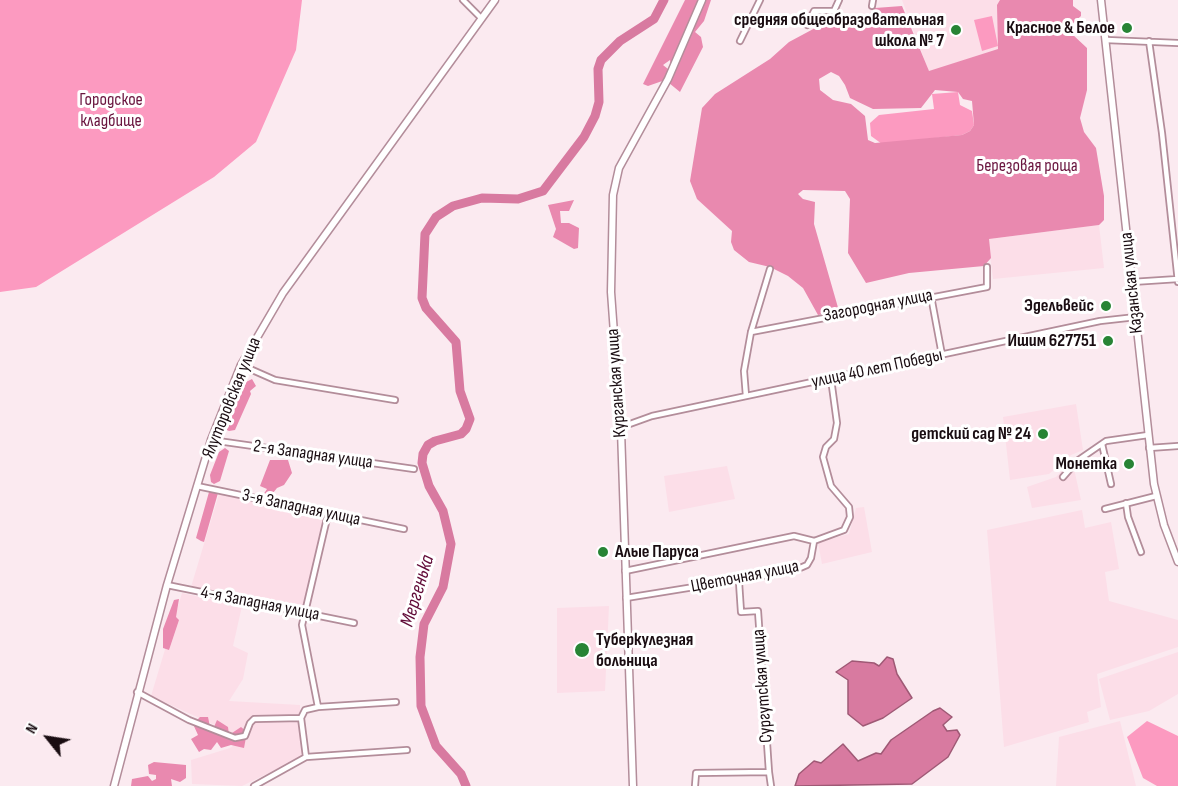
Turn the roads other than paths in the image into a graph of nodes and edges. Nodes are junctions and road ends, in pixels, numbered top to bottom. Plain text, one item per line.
1 (463, 0) edge
2 (495, 0) edge
3 (702, 0) edge
4 (760, 0) edge
5 (838, 0) edge
6 (1101, 0) edge
7 (481, 18) junction
8 (807, 25) dead end
9 (1106, 40) junction
10 (740, 41) dead end
11 (1149, 41) junction
12 (1178, 43) edge
13 (987, 267) dead end
14 (770, 269) dead end
15 (1178, 280) edge
16 (1132, 282) junction
17 (931, 296) junction
18 (1136, 317) junction
19 (751, 332) junction
20 (942, 355) junction
21 (241, 365) junction
22 (831, 379) junction
23 (747, 396) junction
24 (395, 400) dead end
25 (621, 430) junction
26 (1148, 435) junction
27 (212, 440) junction
28 (1102, 444) junction
29 (1178, 446) edge
30 (1149, 448) junction
31 (414, 469) dead end
32 (1063, 477) dead end
33 (1111, 484) dead end
34 (197, 486) junction
35 (1156, 496) junction
36 (1126, 504) junction
37 (1105, 508) dead end
38 (328, 514) junction
39 (404, 529) dead end
40 (814, 541) junction
41 (1141, 552) dead end
42 (1178, 562) edge
43 (625, 571) junction
44 (739, 582) junction
45 (167, 585) junction
46 (626, 598) junction
47 (306, 614) junction
48 (354, 623) dead end
49 (137, 692) junction
50 (396, 702) dead end
51 (318, 708) junction
52 (301, 718) junction
53 (407, 750) dead end
54 (306, 757) junction
55 (769, 772) junction
56 (114, 786) edge
57 (255, 786) edge
58 (633, 786) edge
59 (695, 786) edge
60 (771, 786) edge

1 - 7 street
2 - 7 main road, Ялуторовская улица
3 - 25 main road, Курганская улица
4 - 10 street
5 - 8 street
6 - 9 main road, Казанская улица
7 - 21 main road, Ялуторовская улица
9 - 11 street
9 - 16 main road, Казанская улица
11 - 12 street
11 - 15 street
13 - 17 street, Загородная улица
14 - 19 street
15 - 16 street
16 - 18 main road, Казанская улица
17 - 19 street, Загородная улица
17 - 20 street
18 - 20 street, улица 40 лет Победы
18 - 26 main road, Казанская улица
19 - 23 street
20 - 22 street, улица 40 лет Победы
21 - 24 street
21 - 27 main road, Ялуторовская улица
22 - 23 street, улица 40 лет Победы
22 - 40 street, Цветочная улица
23 - 25 street, улица 40 лет Победы
25 - 43 main road, Курганская улица
26 - 28 street
26 - 30 main road, Казанская улица
27 - 31 street, 2-я Западная улица
27 - 34 main road, Ялуторовская улица
28 - 32 street
28 - 33 street
29 - 30 street
30 - 35 main road, Казанская улица
34 - 38 street, 3-я Западная улица
34 - 45 main road, Ялуторовская улица
35 - 36 street
35 - 42 main road, Казанская улица
36 - 37 street
36 - 41 street
38 - 39 street, 3-я Западная улица
38 - 47 street
40 - 43 street
40 - 44 street, Цветочная улица
43 - 46 main road, Курганская улица
44 - 46 street, Цветочная улица
44 - 55 street, Сургутская улица
45 - 47 street, 4-я Западная улица
45 - 49 main road, Ялуторовская улица
46 - 58 main road, Курганская улица
47 - 48 street, 4-я Западная улица
47 - 51 street
49 - 52 street
49 - 56 main road, Ялуторовская улица
50 - 51 street
51 - 52 street
52 - 54 street
53 - 54 street
54 - 57 street
55 - 59 street
55 - 60 street

